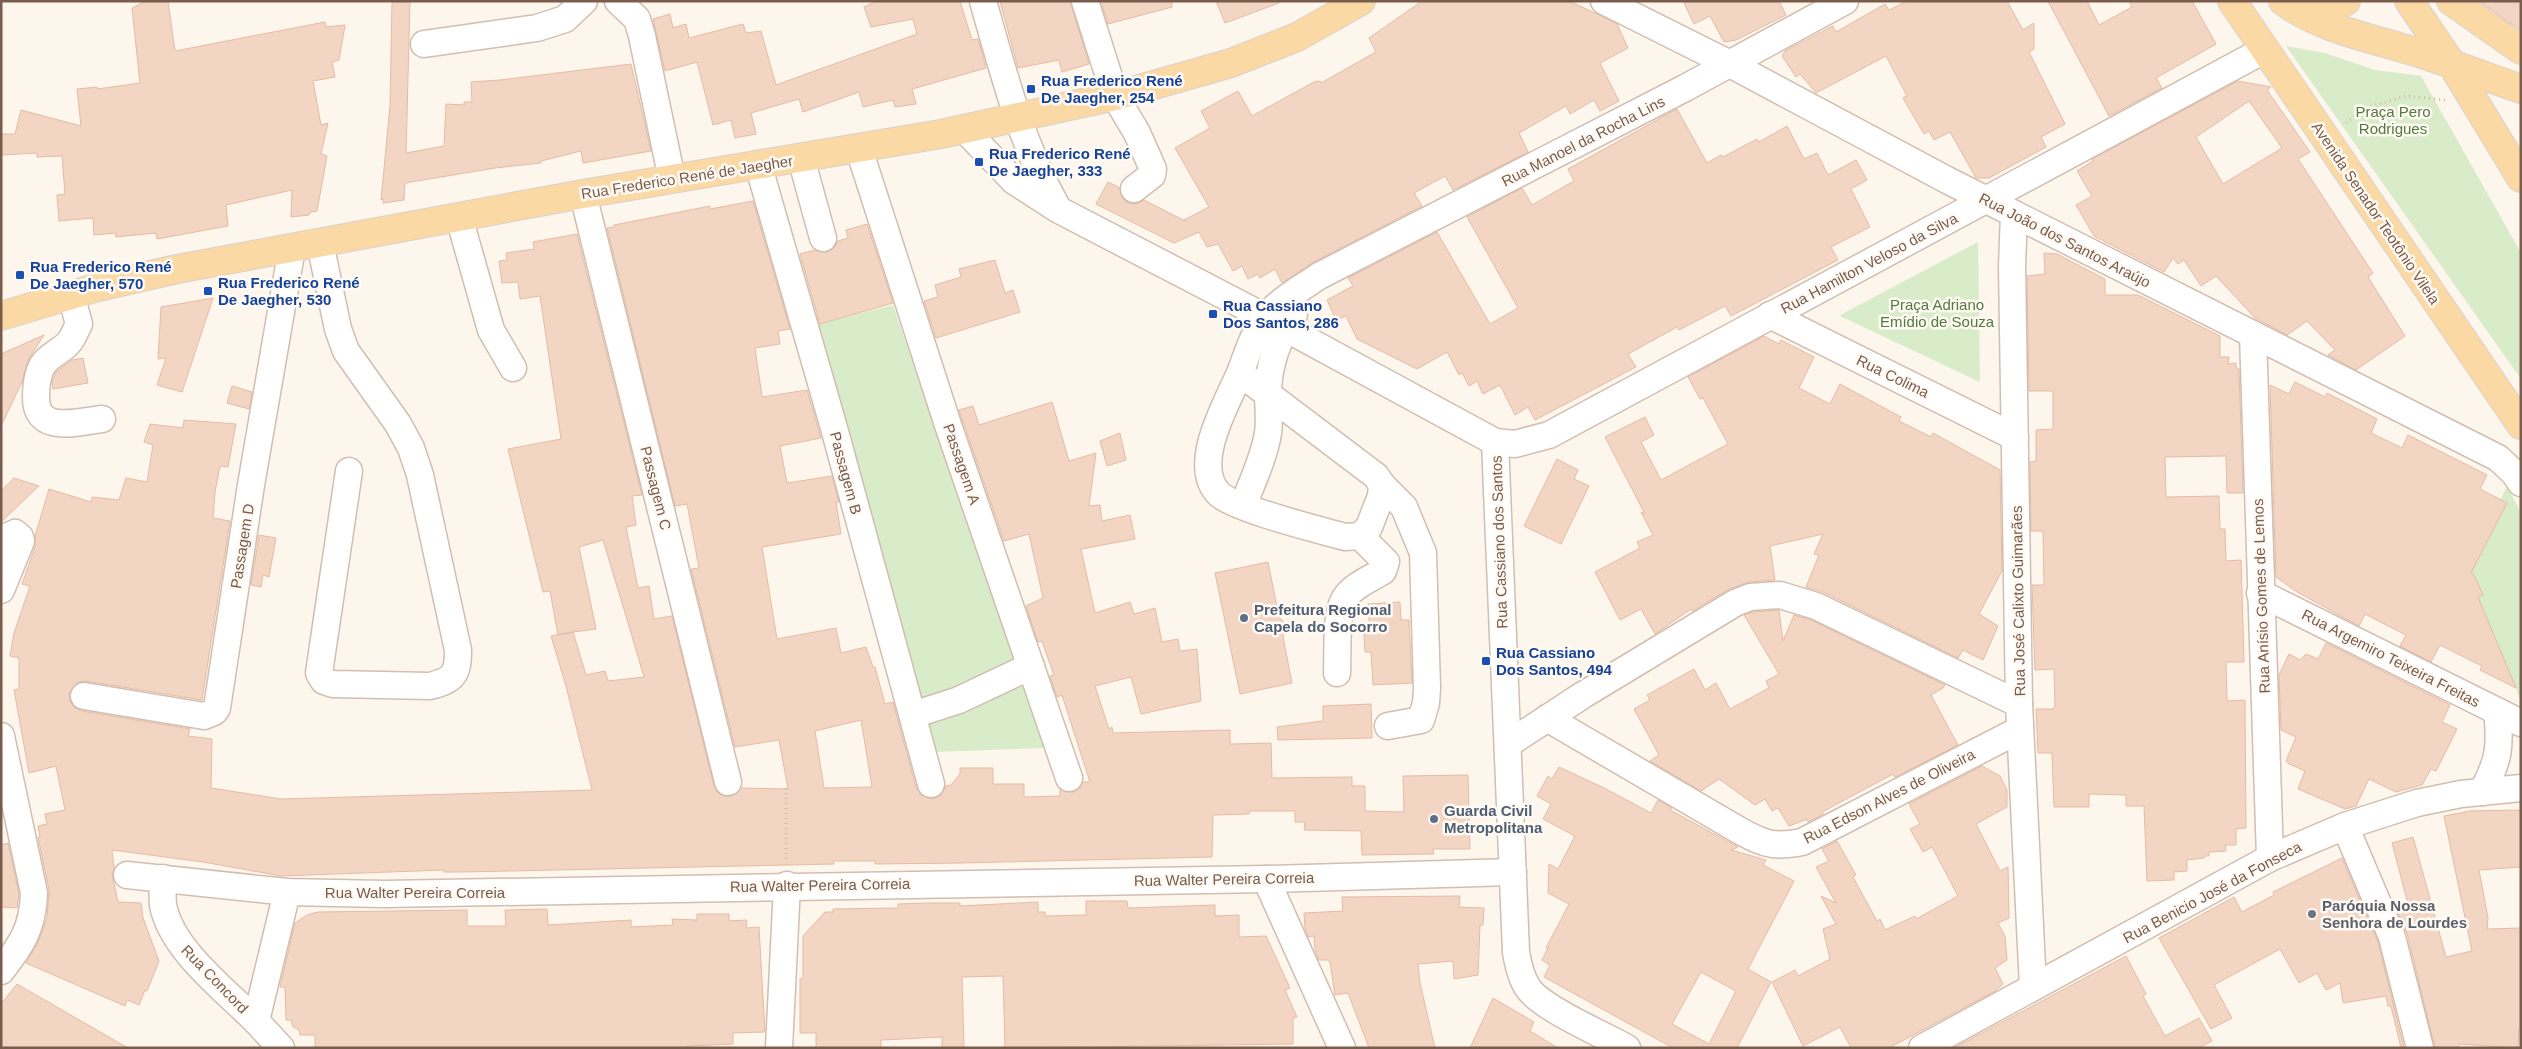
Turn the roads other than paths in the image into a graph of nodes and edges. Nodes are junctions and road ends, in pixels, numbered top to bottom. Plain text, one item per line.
1 (584, 1) edge
2 (618, 1) edge
3 (982, 1) edge
4 (1084, 1) edge
5 (1361, 1) edge
6 (1604, 1) edge
7 (1845, 1) edge
8 (2232, 1) edge
9 (2346, 1) edge
10 (2409, 1) edge
11 (2451, 1) edge
12 (2287, 4) edge
13 (424, 44) dead end
14 (2264, 50) junction
15 (2521, 50) edge
16 (2451, 63) junction
17 (1730, 64) junction
18 (2521, 89) edge
19 (1115, 96) junction
20 (1017, 119) junction
21 (964, 129) junction
22 (859, 149) junction
23 (802, 158) junction
24 (758, 164) junction
25 (2521, 178) edge
26 (672, 179) junction
27 (1134, 188) dead end
28 (583, 194) junction
29 (1988, 200) junction
30 (1059, 210) junction
31 (2014, 214) junction
32 (459, 217) junction
33 (823, 238) dead end
34 (320, 243) junction
35 (292, 248) junction
36 (71, 295) junction
37 (1770, 315) junction
38 (1, 316) edge
39 (1275, 323) junction
40 (2253, 335) junction
41 (513, 368) dead end
42 (1240, 373) junction
43 (1268, 394) junction
44 (102, 419) dead end
45 (2521, 424) edge
46 (2015, 437) junction
47 (1495, 442) junction
48 (349, 471) dead end
49 (2521, 483) edge
50 (1382, 484) junction
51 (1243, 506) junction
52 (1360, 536) junction
53 (1, 540) edge
54 (1, 590) edge
55 (2260, 593) junction
56 (1031, 666) junction
57 (1337, 673) dead end
58 (84, 696) dead end
59 (2019, 704) junction
60 (2496, 711) junction
61 (913, 715) junction
62 (1547, 718) junction
63 (2521, 723) edge
64 (1388, 726) dead end
65 (2019, 730) junction
66 (1, 736) edge
67 (1508, 744) junction
68 (1069, 778) dead end
69 (728, 782) dead end
70 (931, 784) dead end
71 (2521, 788) edge
72 (2482, 792) junction
73 (2345, 826) junction
74 (2270, 858) junction
75 (1513, 872) junction
76 (127, 875) dead end
77 (163, 878) junction
78 (1266, 879) junction
79 (787, 886) junction
80 (288, 892) junction
81 (1, 972) edge
82 (2033, 987) junction
83 (256, 1021) junction
84 (281, 1048) edge
85 (779, 1048) edge
86 (1342, 1048) edge
87 (1627, 1048) edge
88 (1922, 1048) edge
89 (2420, 1048) edge

1 - 13 street
2 - 26 street
3 - 20 street
4 - 19 street
5 - 19 main road, Rua Frederico René de Jaegher
6 - 17 street, Rua João dos Santos Araújo
7 - 17 street, Rua Manoel da Rocha Lins
8 - 14 main road, Avenida Senador Teotônio Vilela
9 - 12 main road
10 - 16 main road
11 - 15 main road
12 - 16 main road
14 - 29 street, Rua Hamilton Veloso da Silva
14 - 45 main road, Avenida Senador Teotônio Vilela
16 - 18 main road
16 - 25 main road
17 - 29 street, Rua João dos Santos Araújo
17 - 39 street, Rua Manoel da Rocha Lins
19 - 20 main road, Rua Frederico René de Jaegher
19 - 27 street
20 - 21 main road, Rua Frederico René de Jaegher
20 - 30 street
21 - 22 main road, Rua Frederico René de Jaegher
21 - 30 street, Rua Cassiano dos Santos
22 - 23 main road, Rua Frederico René de Jaegher
22 - 56 street, Passagem A
23 - 24 main road, Rua Frederico René de Jaegher
23 - 33 street
24 - 26 main road, Rua Frederico René de Jaegher
24 - 61 street, Passagem B
26 - 28 main road, Rua Frederico René de Jaegher
28 - 32 main road, Rua Frederico René de Jaegher
28 - 69 street, Passagem C
29 - 31 street, Rua João dos Santos Araújo
29 - 37 street, Rua Hamilton Veloso da Silva
30 - 39 street, Rua Cassiano dos Santos
31 - 40 street, Rua João dos Santos Araújo
31 - 46 street, Rua José Calixto Guimarães
32 - 34 main road, Rua Frederico René de Jaegher
32 - 41 street
34 - 35 main road, Rua Frederico René de Jaegher
34 - 48 street
35 - 36 main road, Rua Frederico René de Jaegher
35 - 58 street, Passagem D
36 - 38 main road, Rua Frederico René de Jaegher
36 - 44 street
37 - 46 street, Rua Colima
37 - 47 street, Rua Hamilton Veloso da Silva
39 - 42 street
39 - 43 street
39 - 47 street, Rua Cassiano dos Santos
40 - 49 street, Rua João dos Santos Araújo
40 - 55 street, Rua Anísio Gomes de Lemos
42 - 43 street
42 - 51 street
43 - 50 street
43 - 51 street
46 - 59 street, Rua José Calixto Guimarães
47 - 67 street, Rua Cassiano dos Santos
50 - 52 street
50 - 64 street
51 - 52 street
52 - 57 street
53 - 54 street
55 - 60 street, Rua Argemiro Teixeira Freitas
55 - 74 street, Rua Anísio Gomes de Lemos
56 - 61 street
56 - 68 street, Passagem A
59 - 62 street
59 - 65 street, Rua José Calixto Guimarães
60 - 63 street, Rua Argemiro Teixeira Freitas
60 - 72 street
61 - 70 street, Passagem B
62 - 65 street, Rua Edson Alves de Oliveira
62 - 67 street
65 - 82 street, Rua José Calixto Guimarães
66 - 81 street
67 - 75 street, Rua Cassiano dos Santos
71 - 72 street, Rua Benicio José da Fonseca
72 - 73 street, Rua Benicio José da Fonseca
73 - 74 street, Rua Benicio José da Fonseca
73 - 89 street
74 - 82 street, Rua Benicio José da Fonseca
75 - 78 street, Rua Walter Pereira Correia
75 - 87 street, Rua Cassiano dos Santos
76 - 77 street, Rua Walter Pereira Correia
77 - 80 street, Rua Walter Pereira Correia
77 - 83 street, Rua Concord
78 - 79 street, Rua Walter Pereira Correia
78 - 86 street
79 - 80 street, Rua Walter Pereira Correia
79 - 85 street
80 - 83 street
82 - 88 street, Rua Benicio José da Fonseca
83 - 84 street, Rua Concord

